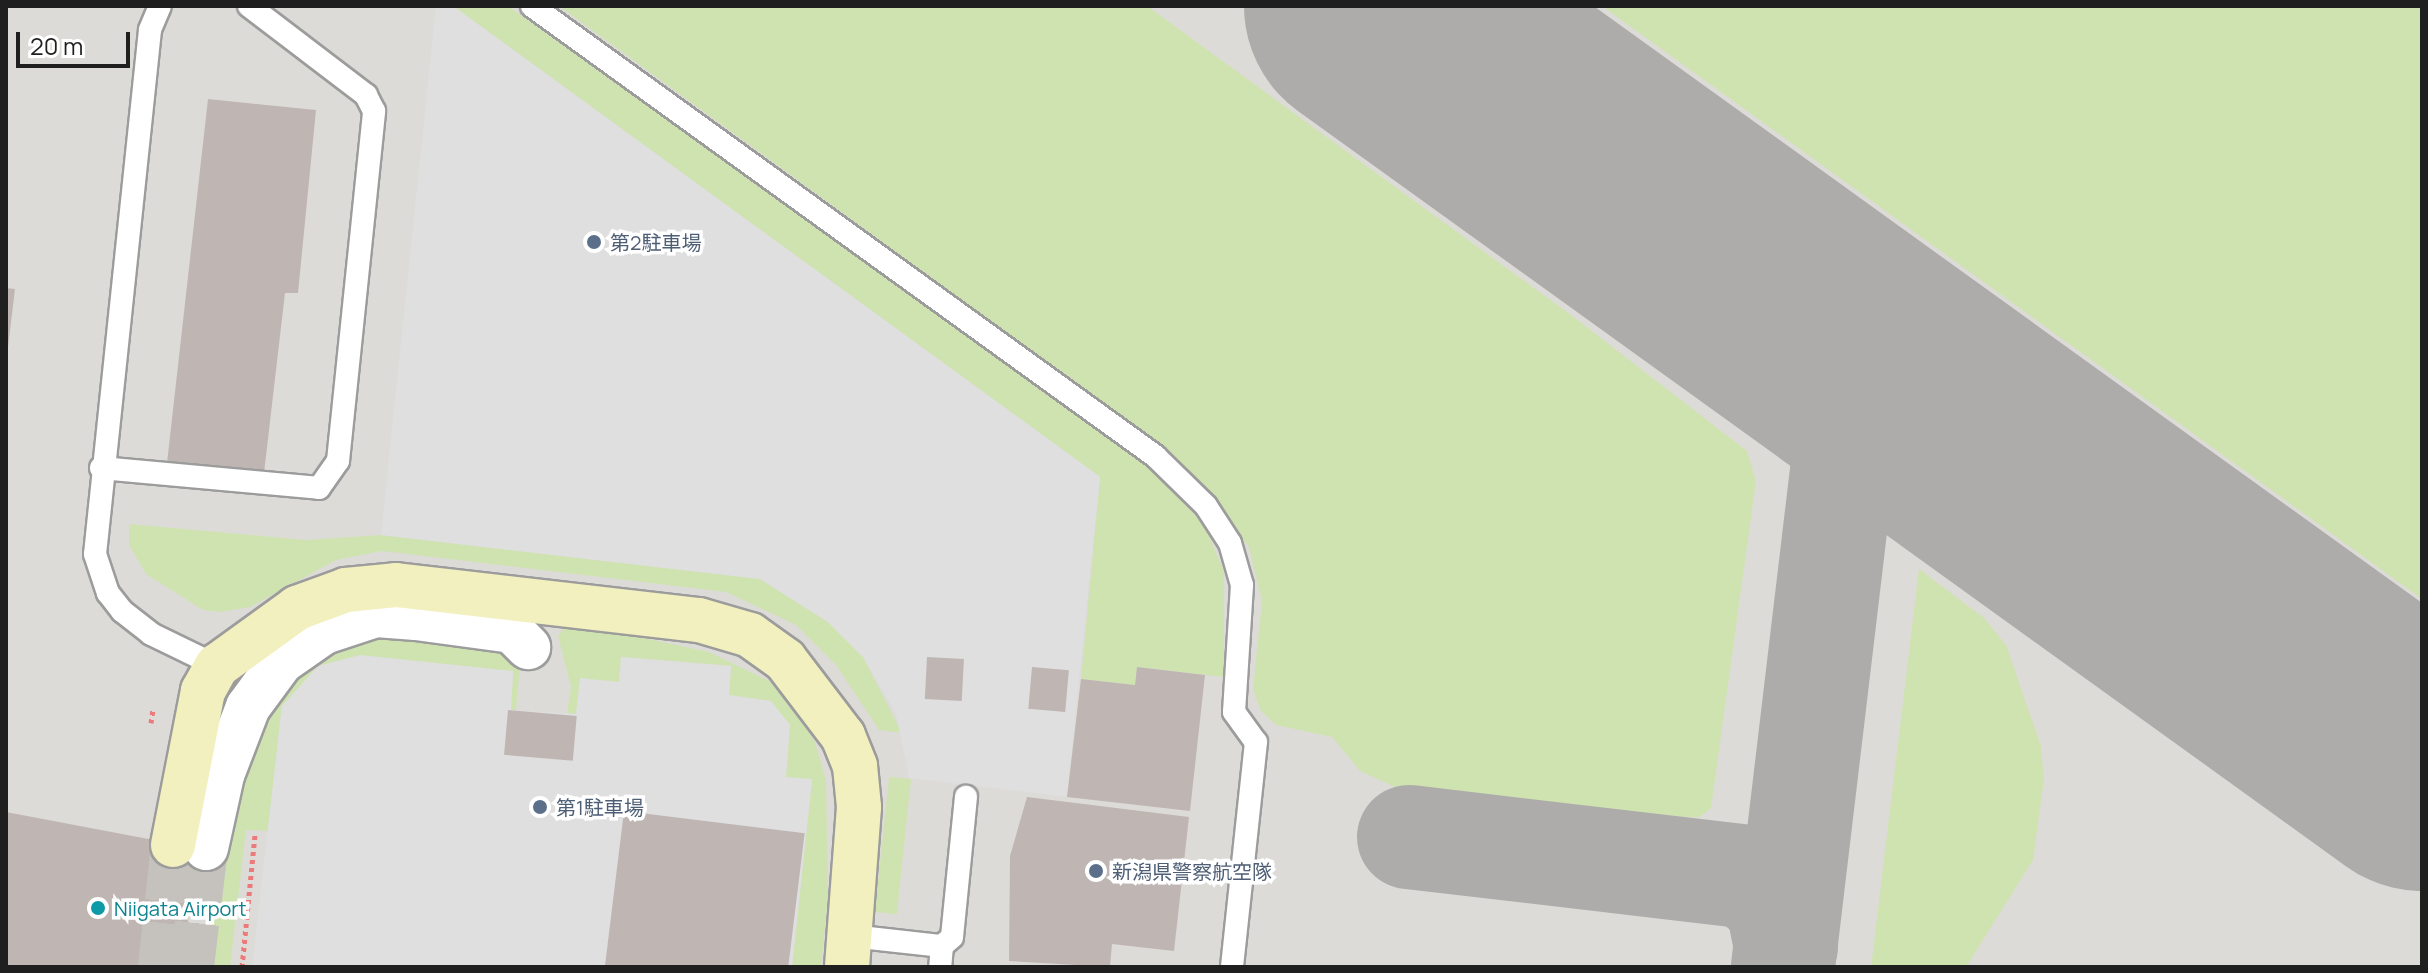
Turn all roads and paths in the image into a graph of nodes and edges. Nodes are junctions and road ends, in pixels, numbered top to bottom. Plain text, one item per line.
1 (160, 6) edge
2 (249, 6) edge
3 (532, 6) edge
4 (101, 468) junction
5 (528, 647) dead end
6 (217, 666) junction
7 (966, 797) dead end
8 (255, 834) dead end
9 (849, 951) edge
10 (941, 956) edge
11 (242, 967) edge
12 (1232, 967) edge

1 - 4 lane
2 - 4 lane
3 - 12 lane
4 - 6 lane
5 - 6 street
6 - 9 street
7 - 10 lane
8 - 11 path
9 - 10 lane

